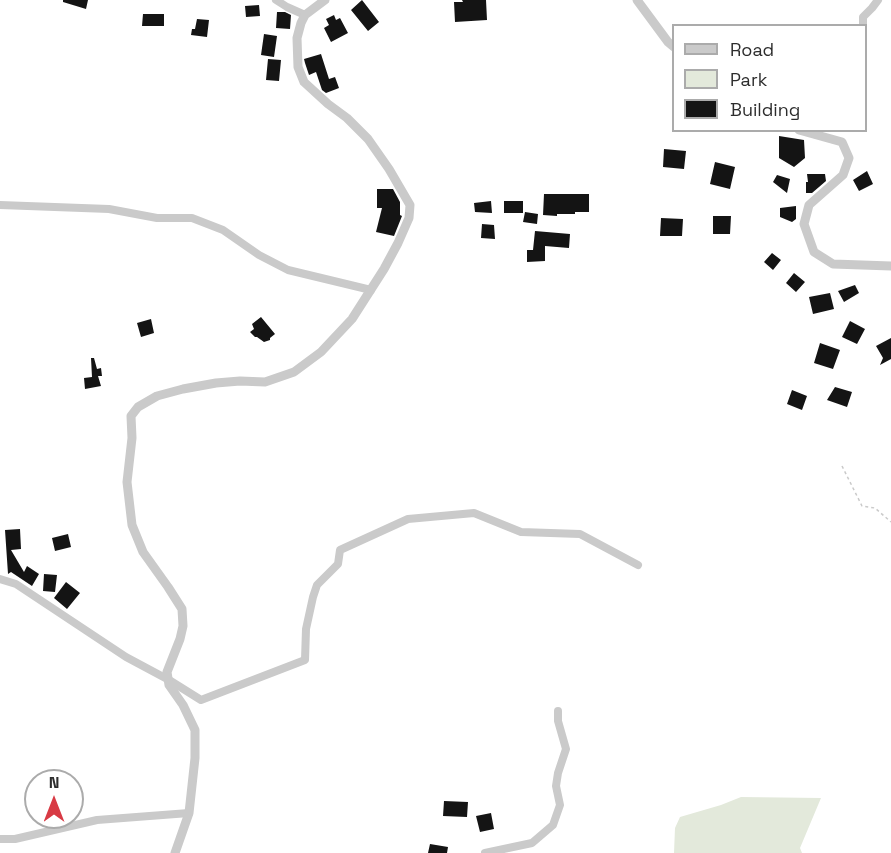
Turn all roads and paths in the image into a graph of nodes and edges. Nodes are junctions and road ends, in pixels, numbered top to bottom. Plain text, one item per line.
1 (276, 0) edge
2 (324, 0) edge
3 (637, 0) edge
4 (878, 0) edge
5 (305, 15) junction
6 (862, 24) edge
7 (672, 45) edge
8 (815, 132) edge
9 (831, 134) edge
10 (0, 204) edge
11 (891, 266) edge
12 (371, 290) junction
13 (842, 466) dead end
14 (891, 522) edge
15 (638, 565) dead end
16 (0, 579) edge
17 (169, 680) junction
18 (558, 711) dead end
19 (189, 813) junction
20 (0, 839) edge
21 (175, 853) edge
22 (485, 853) edge

1 - 5 street
2 - 5 street
3 - 7 street
4 - 6 street
5 - 12 street
8 - 9 street
9 - 11 street
10 - 12 street
12 - 17 street
13 - 14 path
15 - 17 street
16 - 17 street
17 - 19 street
18 - 22 street
19 - 20 street
19 - 21 street

